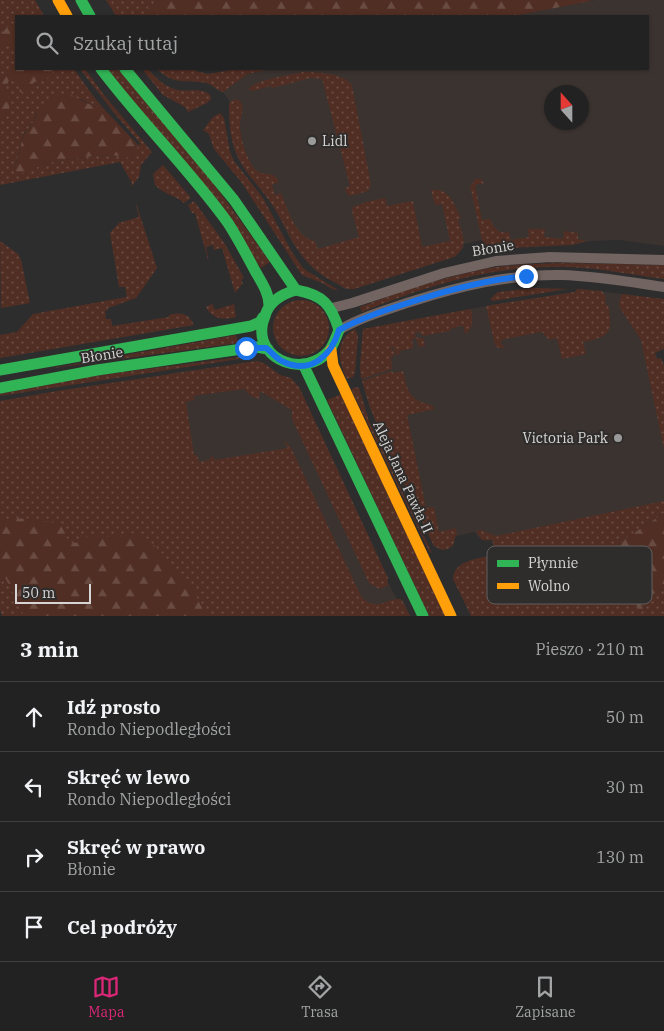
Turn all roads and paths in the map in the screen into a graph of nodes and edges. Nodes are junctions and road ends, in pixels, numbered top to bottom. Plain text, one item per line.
1 (58, 0) edge
2 (81, 0) edge
3 (66, 15) edge
4 (89, 15) edge
5 (102, 70) edge
6 (126, 70) edge
7 (664, 260) edge
8 (664, 287) edge
9 (296, 290) junction
10 (269, 305) junction
11 (332, 308) junction
12 (263, 317) junction
13 (339, 330) junction
14 (268, 349) junction
15 (331, 350) junction
16 (304, 366) junction
17 (0, 370) edge
18 (0, 388) edge
19 (424, 616) edge
20 (451, 616) edge

1 - 3 main road
2 - 4 main road
5 - 10 main road
6 - 9 main road
7 - 11 street, Błonie
8 - 13 street
9 - 10 main road
9 - 11 main road
10 - 12 main road
11 - 13 main road
12 - 14 main road
12 - 17 main road, Błonie
13 - 15 main road
14 - 16 main road
14 - 18 main road, Błonie
15 - 16 main road
15 - 20 main road, Aleja Jana Pawła II
16 - 19 main road

